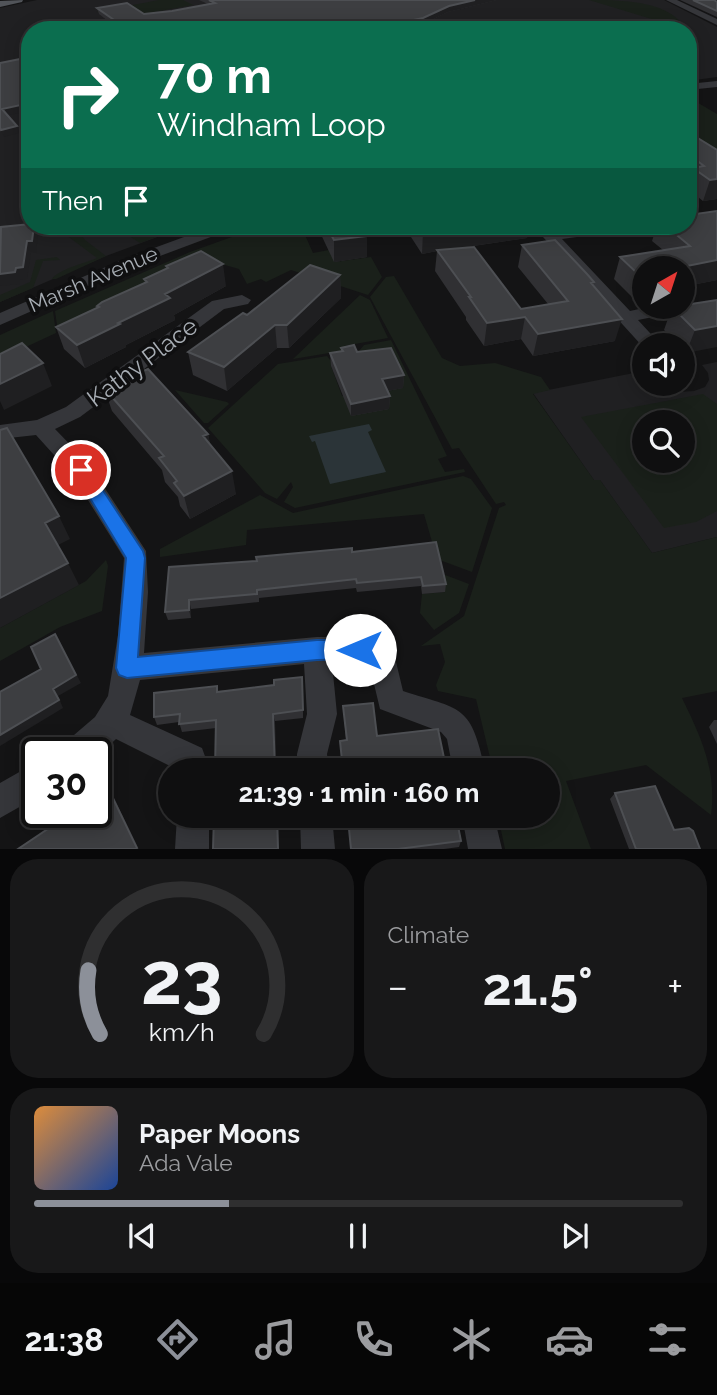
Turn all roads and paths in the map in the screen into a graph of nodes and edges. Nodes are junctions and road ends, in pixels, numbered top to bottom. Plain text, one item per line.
1 (18, 0) edge
2 (670, 0) edge
3 (0, 4) edge
4 (717, 7) edge
5 (691, 10) junction
6 (717, 22) edge
7 (717, 84) edge
8 (697, 86) edge
9 (203, 235) edge
10 (550, 235) edge
11 (242, 300) dead end
12 (632, 316) edge
13 (625, 317) junction
14 (0, 320) edge
15 (640, 333) edge
16 (41, 427) junction
17 (0, 432) edge
18 (317, 650) junction
19 (127, 668) junction
20 (111, 721) junction
21 (94, 737) edge
22 (189, 758) edge
23 (312, 758) edge
24 (466, 758) edge
25 (21, 788) edge
26 (0, 802) edge
27 (193, 828) edge
28 (317, 828) edge
29 (481, 828) edge
30 (192, 849) edge
31 (318, 849) edge
32 (485, 849) edge

1 - 3 main road
2 - 5 street
4 - 5 street
5 - 6 street
7 - 8 street
9 - 14 street, Marsh Avenue
10 - 13 street
11 - 16 street, Kathy Place
12 - 13 street
13 - 15 street
16 - 17 street
16 - 19 street
18 - 19 street
18 - 23 street
18 - 24 street
19 - 20 street
20 - 21 street
20 - 22 street
25 - 26 street
27 - 30 street
28 - 31 street
29 - 32 street

